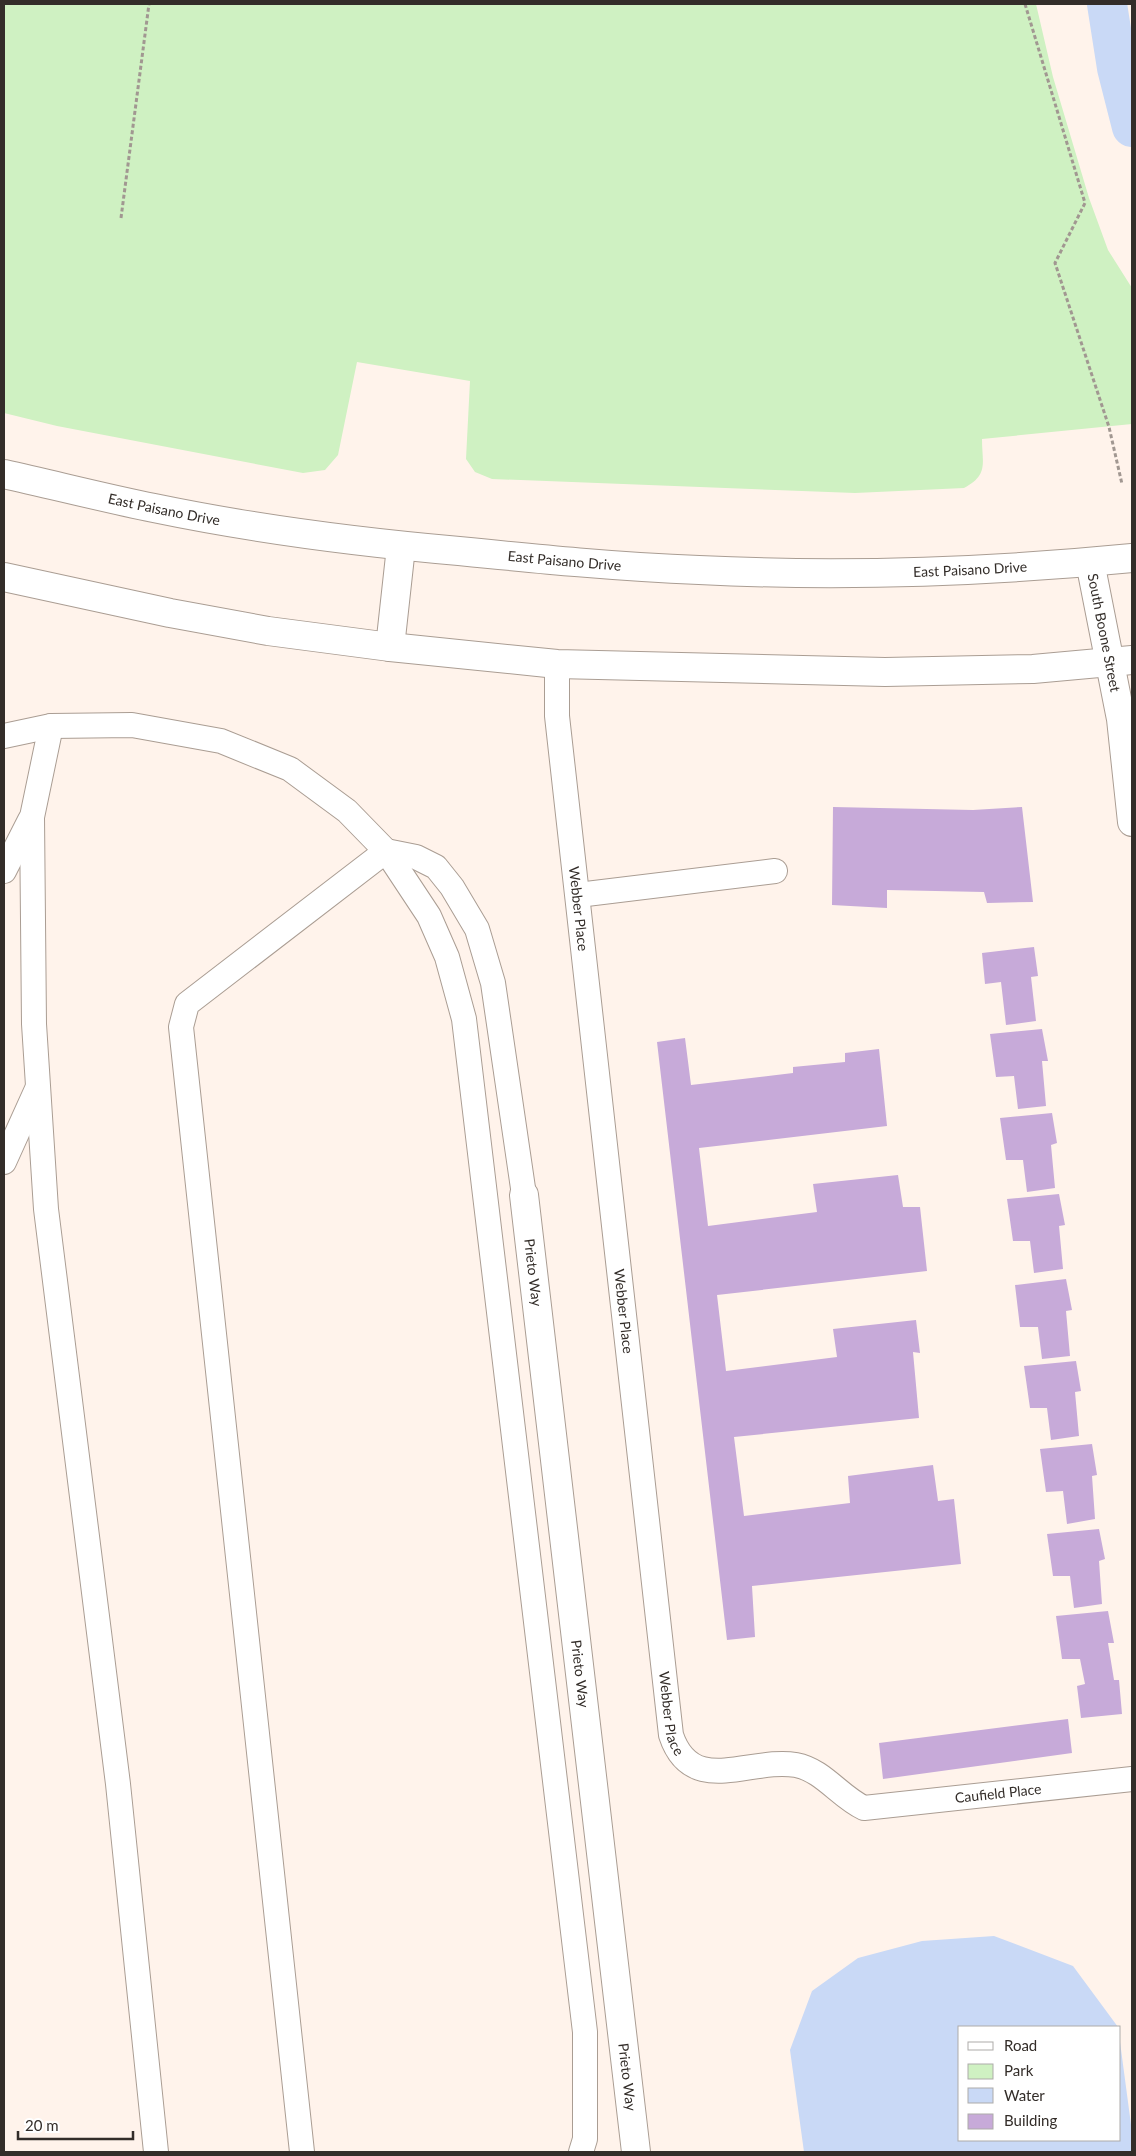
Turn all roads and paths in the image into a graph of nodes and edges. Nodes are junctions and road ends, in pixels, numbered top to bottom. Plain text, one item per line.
1 (149, 4) edge
2 (1025, 4) edge
3 (121, 218) dead end
4 (4, 474) edge
5 (1122, 484) dead end
6 (401, 546) junction
7 (1132, 558) edge
8 (1090, 562) junction
9 (4, 577) edge
10 (390, 647) junction
11 (1122, 661) edge
12 (557, 664) junction
13 (51, 726) junction
14 (4, 736) edge
15 (32, 817) junction
16 (1132, 822) edge
17 (386, 851) junction
18 (4, 871) edge
19 (775, 871) dead end
20 (578, 895) junction
21 (38, 1086) junction
22 (4, 1162) edge
23 (524, 1195) joint
24 (1132, 1779) edge
25 (864, 1808) joint
26 (156, 2152) edge
27 (302, 2152) edge
28 (581, 2152) edge
29 (636, 2152) edge

1 - 3 path
2 - 5 path
4 - 6 main road, East Paisano Drive
6 - 8 main road, East Paisano Drive
6 - 10 main road
7 - 8 main road, East Paisano Drive
8 - 11 main road, South Boone Street
9 - 10 main road
10 - 12 main road
11 - 12 main road
11 - 16 main road, South Boone Street
12 - 20 lane, Webber Place
13 - 14 lane
13 - 15 lane
13 - 17 lane
15 - 18 lane
15 - 21 lane
17 - 23 lane
17 - 27 lane
17 - 28 lane
19 - 20 lane
20 - 25 lane, Webber Place
21 - 22 lane
21 - 26 lane
23 - 29 main road, Prieto Way
24 - 25 lane, Caufield Place

